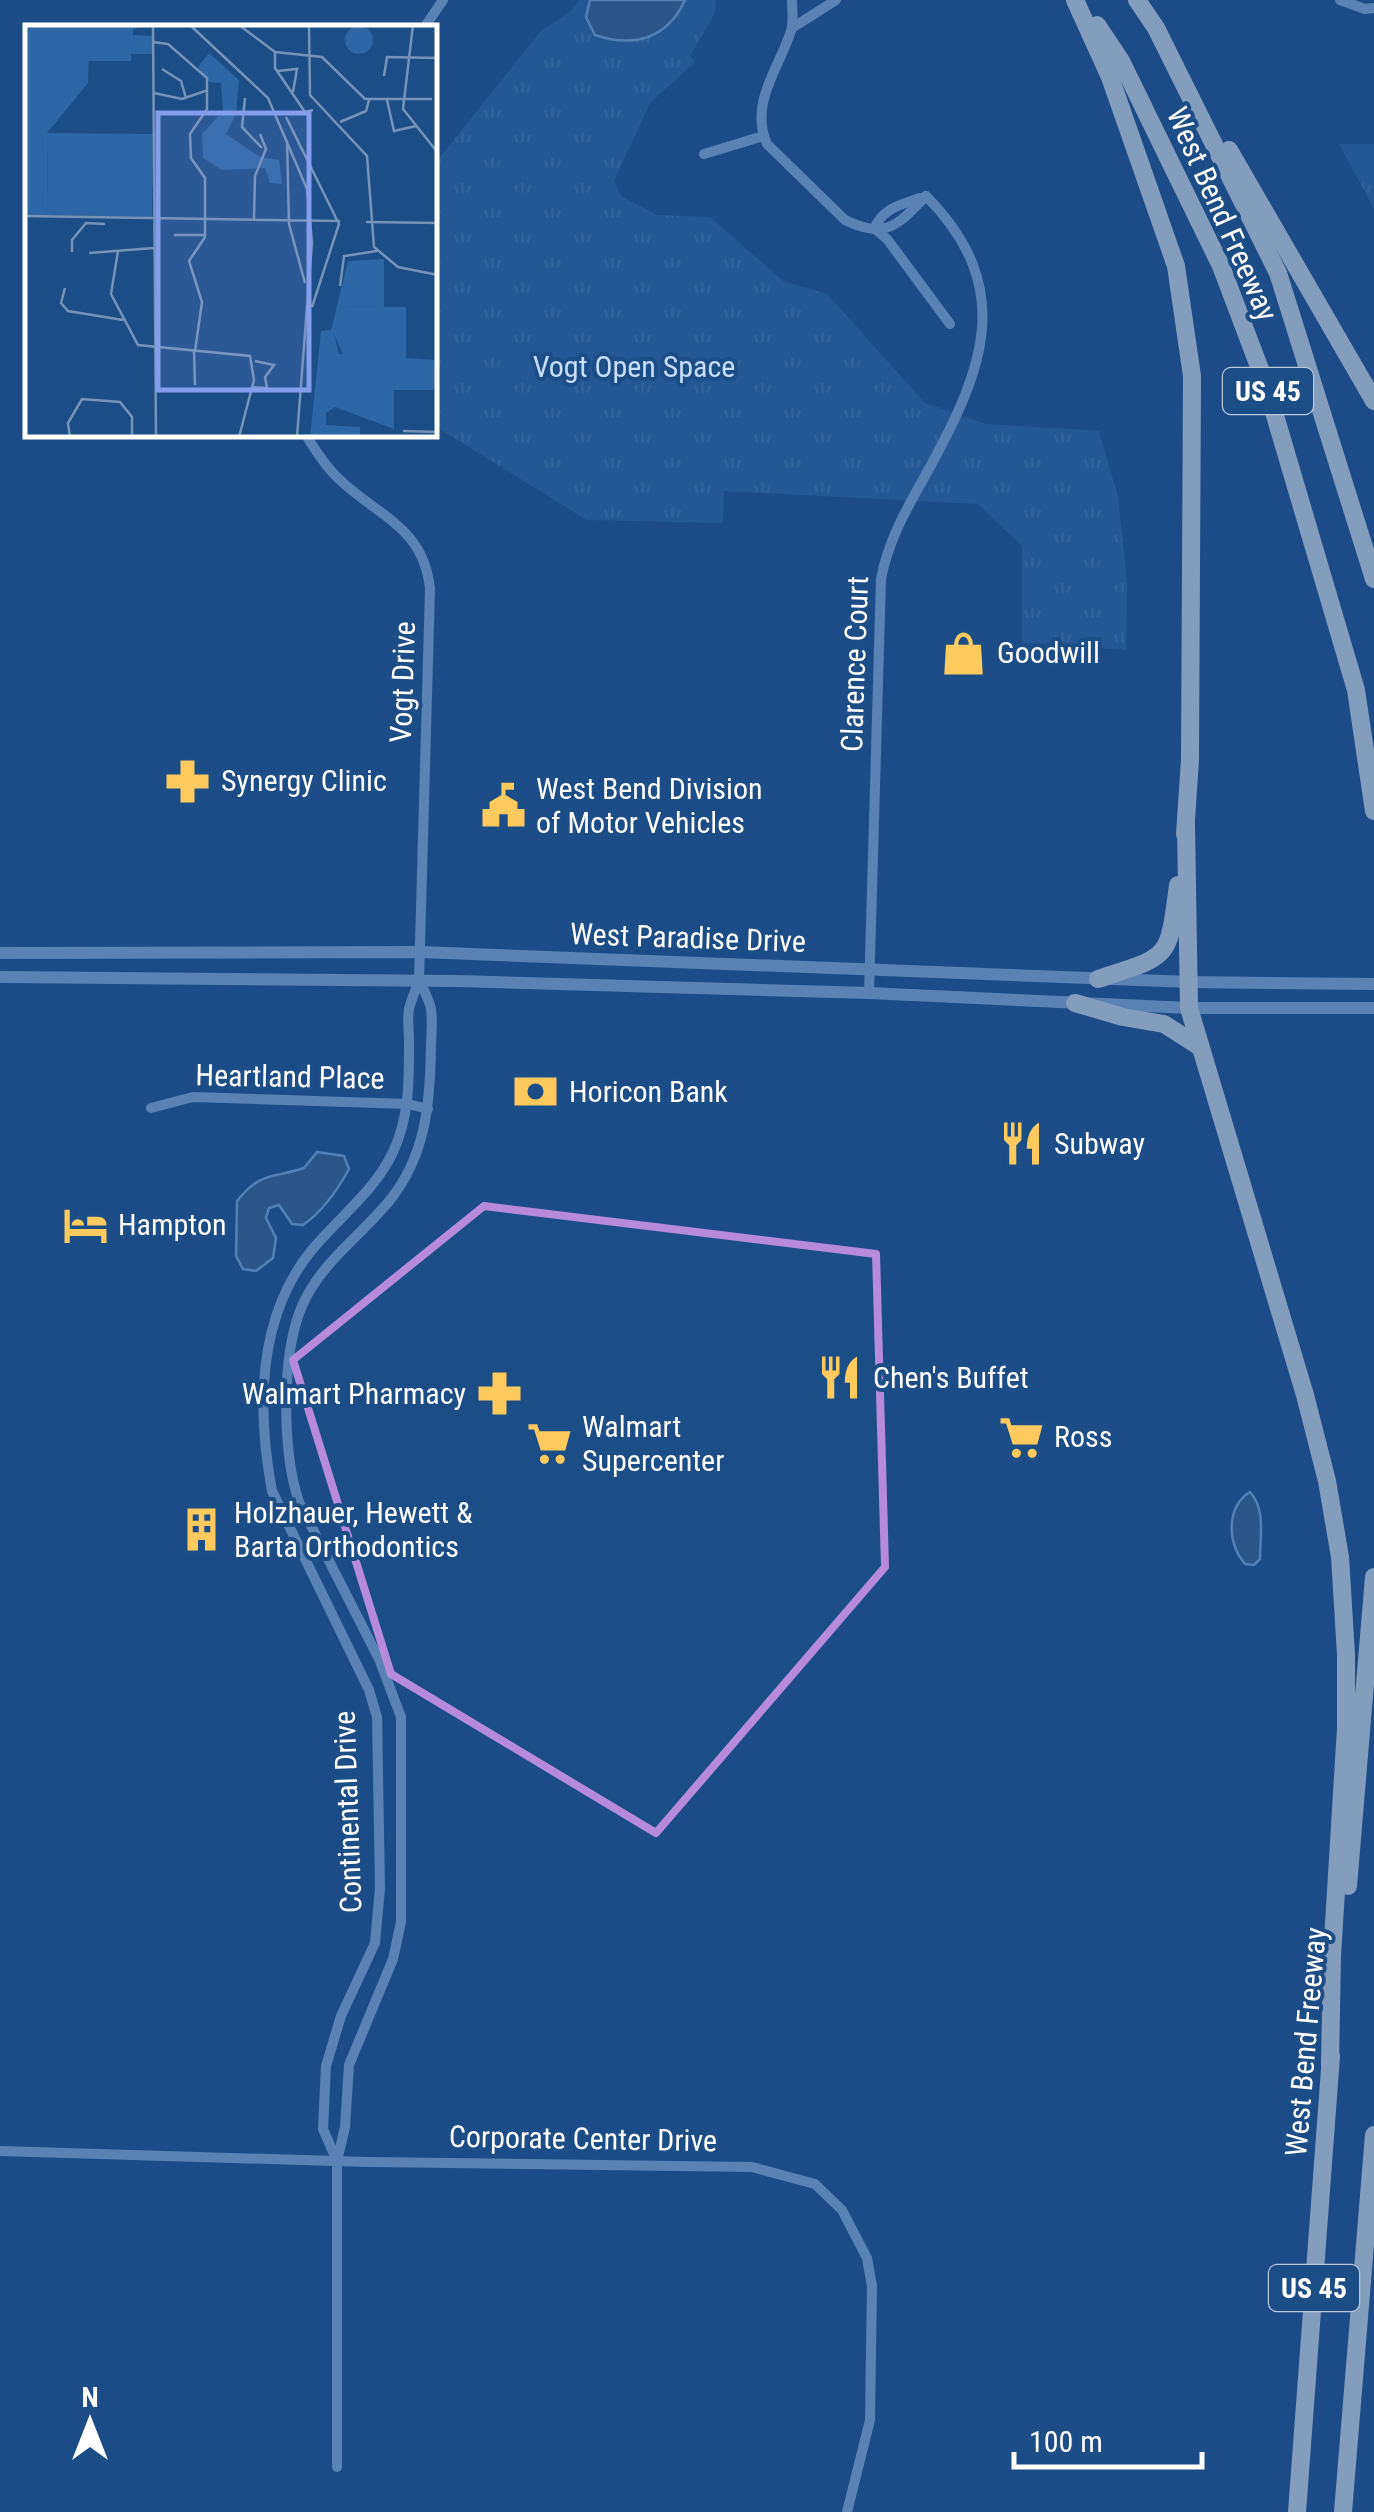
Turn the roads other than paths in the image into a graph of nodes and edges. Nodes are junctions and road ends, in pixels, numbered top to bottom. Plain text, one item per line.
1 (443, 0) edge
2 (792, 0) edge
3 (836, 0) edge
4 (1078, 0) edge
5 (1137, 0) edge
6 (1340, 0) edge
7 (1374, 8) edge
8 (426, 25) edge
9 (792, 28) junction
10 (1156, 28) junction
11 (763, 136) junction
12 (704, 154) dead end
13 (926, 196) junction
14 (874, 228) junction
15 (950, 324) dead end
16 (1374, 401) edge
17 (308, 438) edge
18 (1374, 579) edge
19 (1374, 812) edge
20 (1186, 825) junction
21 (420, 952) junction
22 (0, 953) edge
23 (870, 969) junction
24 (0, 976) edge
25 (1098, 979) junction
26 (419, 980) junction
27 (1189, 982) junction
28 (1374, 984) edge
29 (869, 993) junction
30 (1075, 1003) junction
31 (1189, 1008) junction
32 (1374, 1008) edge
33 (1201, 1048) junction
34 (408, 1104) junction
35 (150, 1108) dead end
36 (428, 1108) junction
37 (1374, 1577) edge
38 (1330, 2064) junction
39 (1374, 2136) edge
40 (0, 2151) edge
41 (337, 2161) junction
42 (337, 2466) dead end
43 (847, 2512) edge
44 (1297, 2512) edge
45 (1343, 2512) edge

1 - 8 street
2 - 9 street
3 - 9 street
4 - 19 highway, West Bend Freeway / US 45
4 - 20 highway
5 - 10 highway, West Bend Freeway / US 45
6 - 7 street
9 - 11 street
10 - 16 highway
10 - 18 highway, West Bend Freeway / US 45
11 - 12 street
11 - 14 street
13 - 14 street
13 - 14 street
13 - 23 street, Clarence Court
14 - 15 street
17 - 21 street, Vogt Drive
20 - 25 highway
20 - 27 highway
21 - 22 street, West Paradise Drive
21 - 23 street, West Paradise Drive
21 - 26 street, Vogt Drive
23 - 25 street, West Paradise Drive
23 - 29 street, Clarence Court
24 - 26 street, West Paradise Drive
25 - 27 street, West Paradise Drive
26 - 29 street, West Paradise Drive
26 - 34 street, Continental Drive
26 - 36 street, Continental Drive
27 - 28 street, West Paradise Drive
27 - 31 highway
29 - 30 street, West Paradise Drive
30 - 31 street, West Paradise Drive
30 - 33 highway
31 - 32 street, West Paradise Drive
31 - 33 highway
33 - 38 highway
34 - 35 street, Heartland Place
34 - 36 street, Heartland Place
34 - 41 street, Continental Drive
36 - 41 street, Continental Drive
37 - 38 highway, West Bend Freeway / US 45
38 - 44 highway, West Bend Freeway / US 45
39 - 45 highway, US 45
40 - 41 street, Corporate Center Drive
41 - 42 street, Continental Drive
41 - 43 street, Corporate Center Drive

